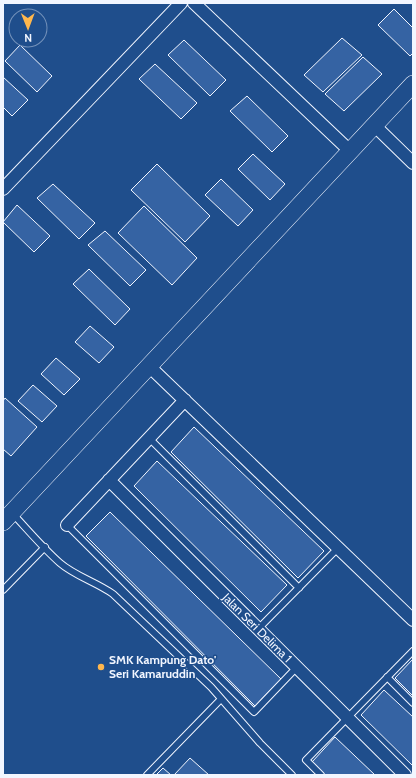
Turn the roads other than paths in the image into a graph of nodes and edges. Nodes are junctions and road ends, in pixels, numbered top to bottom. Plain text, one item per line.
1 (181, 3) edge
2 (194, 3) edge
3 (413, 84) edge
4 (374, 126) junction
5 (350, 152) junction
6 (413, 163) edge
7 (3, 189) edge
8 (149, 366) junction
9 (185, 400) junction
10 (149, 438) junction
11 (109, 480) junction
12 (7, 518) edge
13 (67, 525) joint
14 (45, 547) junction
15 (339, 547) junction
16 (299, 588) junction
17 (3, 590) edge
18 (413, 620) edge
19 (258, 629) junction
20 (413, 651) edge
21 (297, 668) junction
22 (387, 677) junction
23 (221, 699) junction
24 (413, 703) edge
25 (347, 717) junction
26 (147, 775) edge
27 (292, 775) edge
28 (321, 775) edge
29 (405, 775) edge

1 - 7 street
2 - 5 street
3 - 4 street
4 - 5 street
4 - 6 street
5 - 8 street
8 - 9 street
8 - 12 street
9 - 10 street
9 - 15 street
10 - 11 street
10 - 16 lane
11 - 13 street
11 - 19 street, Jalan Seri Delima 1
12 - 14 lane
13 - 21 lane
14 - 17 lane
14 - 23 lane
15 - 16 lane
15 - 18 street
16 - 19 lane
19 - 21 street, Jalan Seri Delima 1
20 - 22 lane
21 - 25 street, Jalan Seri Delima 1
22 - 24 lane
22 - 25 lane
23 - 26 lane
23 - 27 lane
25 - 28 lane
25 - 29 street, Jalan Seri Delima 1

